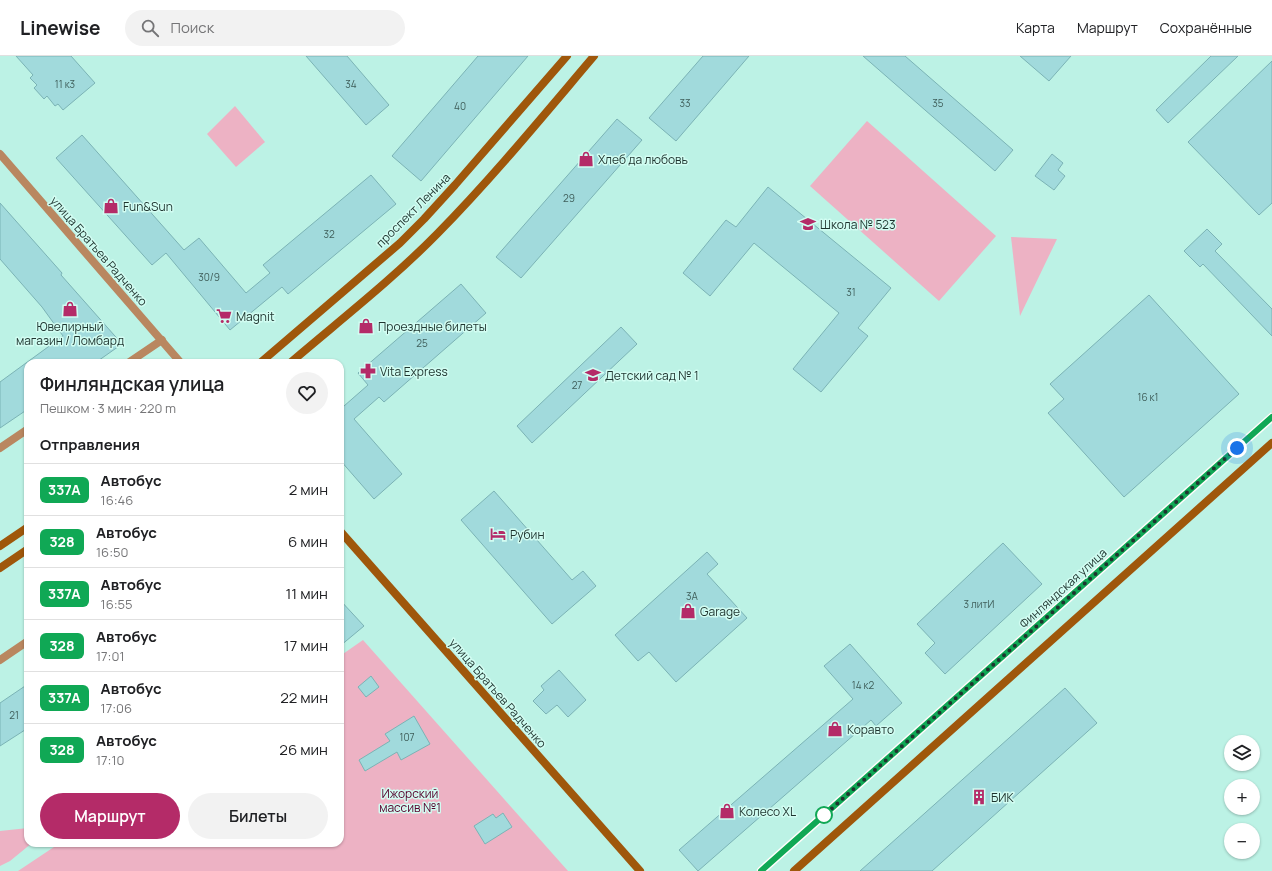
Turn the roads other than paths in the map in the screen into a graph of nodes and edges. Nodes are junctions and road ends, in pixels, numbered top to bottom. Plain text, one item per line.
1 (567, 56) edge
2 (594, 56) edge
3 (0, 154) edge
4 (162, 340) junction
5 (134, 359) edge
6 (178, 359) edge
7 (265, 359) edge
8 (295, 359) edge
9 (1272, 417) edge
10 (24, 432) edge
11 (1272, 443) edge
12 (0, 448) edge
13 (24, 530) edge
14 (344, 535) edge
15 (0, 546) edge
16 (24, 552) edge
17 (0, 568) edge
18 (24, 644) edge
19 (0, 660) edge
20 (640, 871) edge
21 (761, 871) edge
22 (794, 871) edge

1 - 7 street, проспект Ленина
2 - 8 street
3 - 4 street, улица Братьев Радченко
4 - 5 street
4 - 6 street, улица Братьев Радченко
9 - 21 street, Финляндская улица
10 - 12 street
11 - 22 street
13 - 15 street
14 - 20 street, улица Братьев Радченко
16 - 17 street
18 - 19 street

